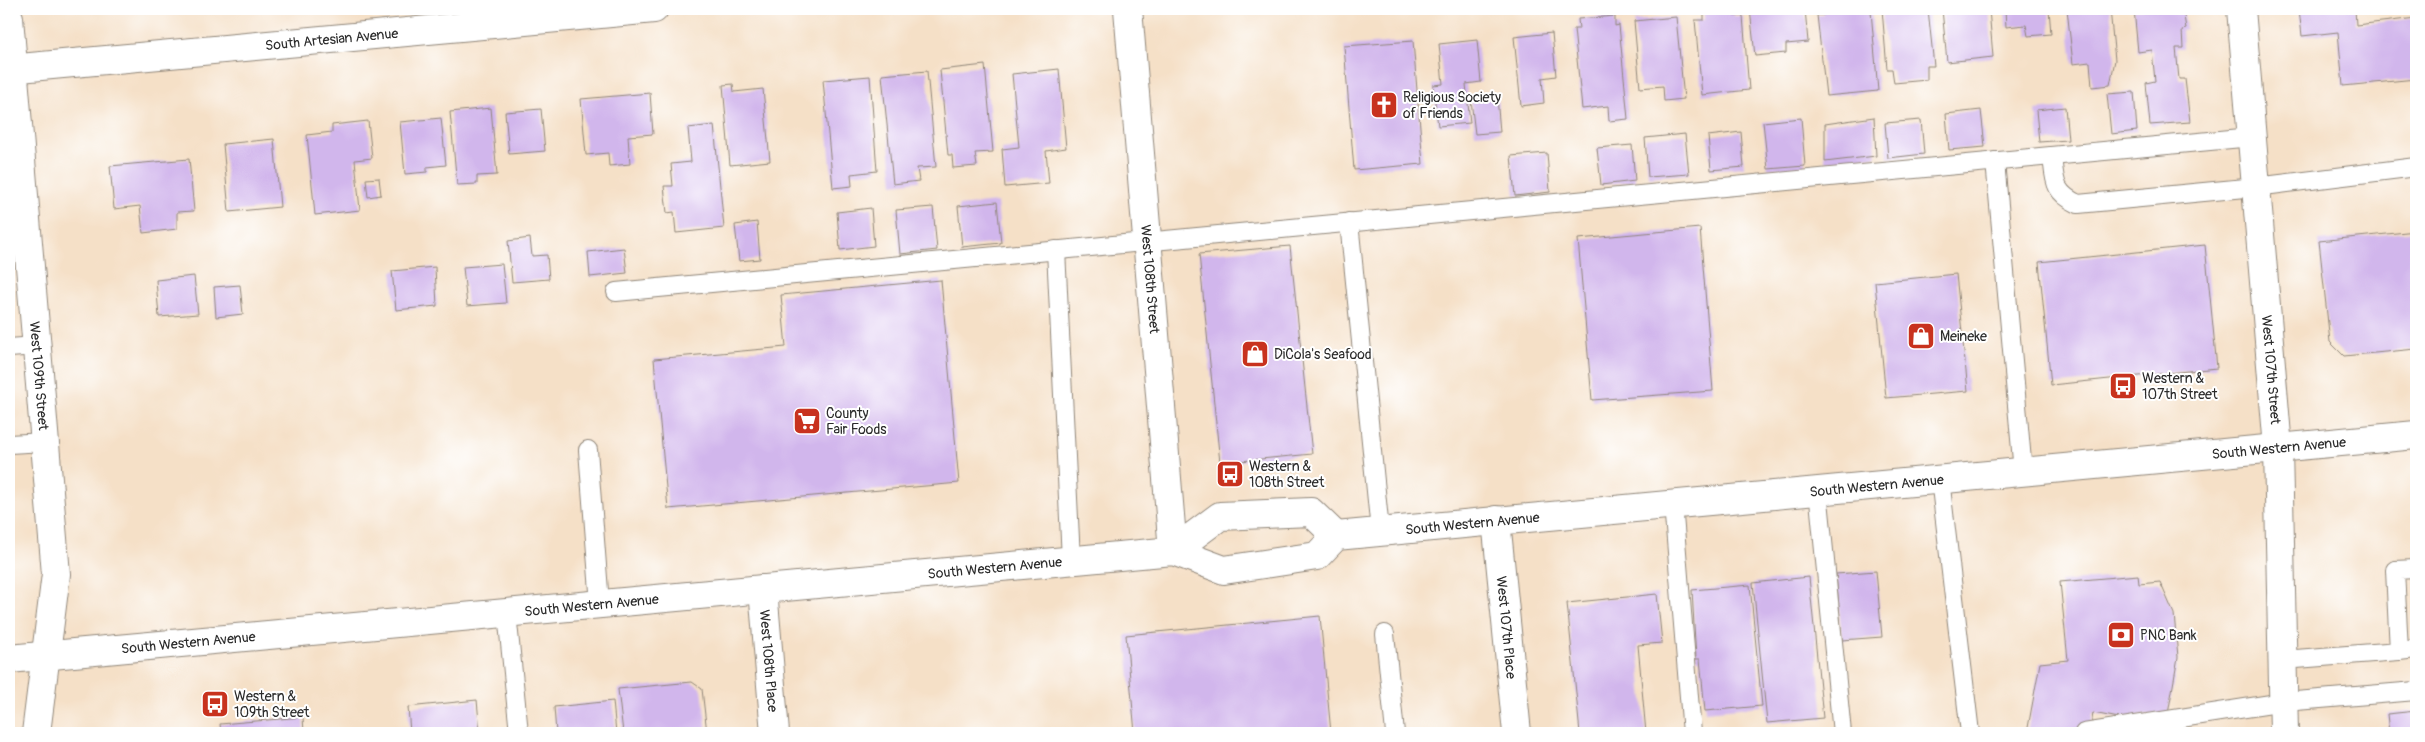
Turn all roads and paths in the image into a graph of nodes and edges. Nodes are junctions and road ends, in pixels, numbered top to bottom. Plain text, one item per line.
1 (654, 9) edge
2 (1128, 9) edge
3 (2241, 9) edge
4 (9, 18) edge
5 (11, 69) edge
6 (2252, 137) junction
7 (2052, 156) junction
8 (1995, 160) junction
9 (2416, 167) edge
10 (2256, 187) junction
11 (1349, 222) junction
12 (1147, 241) junction
13 (1056, 250) junction
14 (616, 292) dead end
15 (37, 346) junction
16 (9, 348) edge
17 (2416, 435) edge
18 (45, 442) junction
19 (9, 444) edge
20 (2278, 448) junction
21 (588, 450) dead end
22 (2023, 472) junction
23 (1940, 479) junction
24 (1818, 490) junction
25 (1674, 504) junction
26 (1496, 520) junction
27 (1380, 531) junction
28 (1336, 536) junction
29 (1173, 551) junction
30 (1071, 560) junction
31 (2416, 569) edge
32 (763, 589) junction
33 (600, 604) junction
34 (507, 613) junction
35 (1385, 634) dead end
36 (2408, 650) edge
37 (46, 656) junction
38 (9, 659) edge
39 (2283, 660) junction
40 (2416, 692) edge
41 (2284, 702) junction
42 (36, 733) edge
43 (519, 733) edge
44 (775, 733) edge
45 (1395, 733) edge
46 (1516, 733) edge
47 (1692, 733) edge
48 (1842, 733) edge
49 (1970, 733) edge
50 (2084, 733) edge
51 (2284, 733) edge

1 - 5 street, South Artesian Avenue
2 - 12 street, West 108th Street
3 - 6 street, West 107th Street
4 - 5 street, West 109th Street
5 - 15 street, West 109th Street
6 - 7 lane
6 - 10 street, West 107th Street
7 - 8 lane
7 - 10 lane
8 - 11 lane
8 - 22 lane
9 - 10 lane
10 - 20 street, West 107th Street
11 - 12 lane
11 - 27 lane
12 - 13 lane
12 - 29 street, West 108th Street
13 - 14 lane
13 - 30 lane
15 - 16 lane
15 - 18 street, West 109th Street
17 - 20 street, South Western Avenue
18 - 19 lane
18 - 37 street, West 109th Street
20 - 22 street, South Western Avenue
20 - 39 street, West 107th Street
21 - 33 lane
22 - 23 street, South Western Avenue
23 - 24 street, South Western Avenue
23 - 49 lane
24 - 25 street, South Western Avenue
24 - 48 lane
25 - 26 street, South Western Avenue
25 - 47 lane
26 - 27 street, South Western Avenue
26 - 46 street, West 107th Place
27 - 28 street, South Western Avenue
28 - 29 street, South Western Avenue
28 - 29 street
29 - 30 street, South Western Avenue
30 - 32 street, South Western Avenue
31 - 36 lane
32 - 33 street, South Western Avenue
32 - 44 street, West 108th Place
33 - 34 street, South Western Avenue
34 - 37 street, South Western Avenue
34 - 43 lane
35 - 45 lane
36 - 39 lane
37 - 38 street, South Western Avenue
37 - 42 street, West 109th Street
39 - 41 street, West 107th Street
40 - 41 lane
41 - 50 lane
41 - 51 street, West 107th Street

